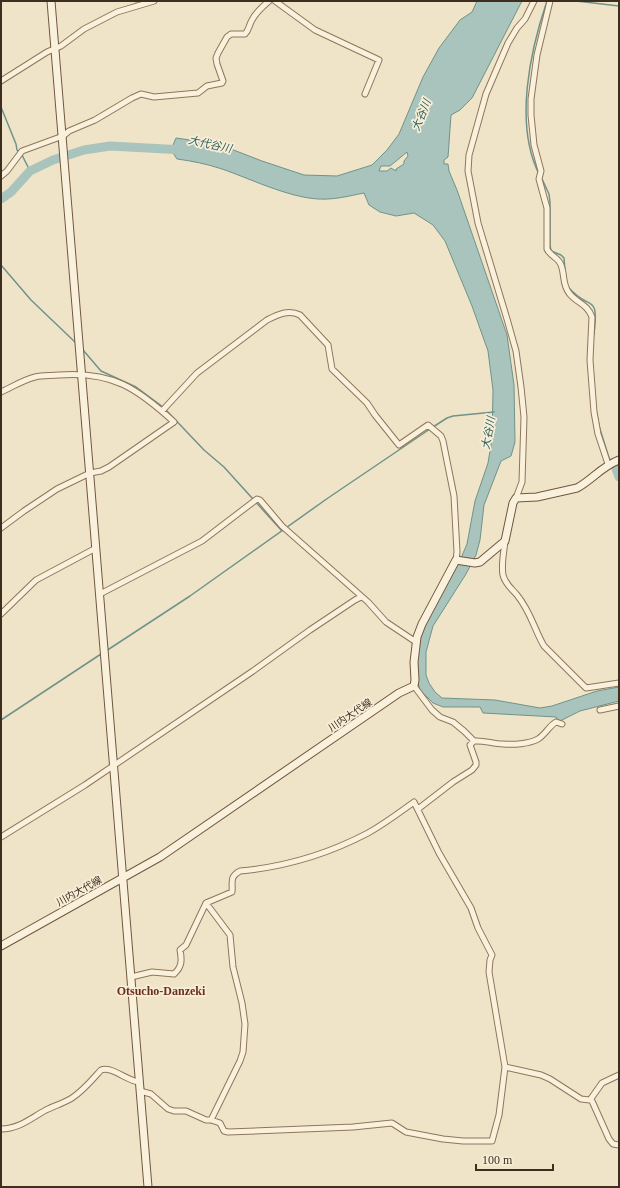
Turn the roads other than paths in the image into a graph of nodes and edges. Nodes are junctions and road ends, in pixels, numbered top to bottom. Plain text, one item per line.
1 (52, 1) edge
2 (154, 1) edge
3 (269, 1) edge
4 (275, 1) edge
5 (534, 1) edge
6 (550, 1) edge
7 (55, 49) junction
8 (1, 81) edge
9 (365, 94) dead end
10 (63, 139) junction
11 (1, 176) edge
12 (82, 374) junction
13 (1, 392) edge
14 (162, 410) junction
15 (619, 460) edge
16 (608, 464) junction
17 (90, 473) junction
18 (516, 498) junction
19 (1, 528) edge
20 (505, 541) junction
21 (96, 548) junction
22 (457, 560) junction
23 (100, 594) junction
24 (361, 597) junction
25 (1, 614) edge
26 (416, 642) junction
27 (619, 683) edge
28 (414, 686) junction
29 (619, 706) edge
30 (600, 710) dead end
31 (562, 724) dead end
32 (474, 741) junction
33 (114, 765) junction
34 (418, 809) junction
35 (1, 837) edge
36 (124, 877) junction
37 (206, 903) junction
38 (1, 946) edge
39 (131, 977) junction
40 (505, 1067) junction
41 (619, 1075) edge
42 (139, 1082) junction
43 (140, 1091) junction
44 (590, 1100) junction
45 (211, 1120) junction
46 (1, 1129) edge
47 (619, 1145) edge
48 (148, 1187) edge

1 - 7 street
2 - 7 street
3 - 10 street
4 - 9 street
5 - 18 street
6 - 16 street
7 - 8 street
7 - 10 street
10 - 11 street
10 - 12 street
12 - 13 street
12 - 14 street
12 - 17 street
14 - 17 street
14 - 22 street
15 - 16 street
16 - 18 street
17 - 19 street
17 - 21 street
18 - 20 street
20 - 22 street
20 - 27 street
21 - 23 street
21 - 25 street
22 - 26 street
23 - 24 street
23 - 33 street
24 - 26 street
24 - 33 street
26 - 28 street
28 - 32 street
28 - 36 street, 川内大代線
29 - 30 street
31 - 32 street
32 - 34 street
33 - 35 street
33 - 36 street
34 - 37 street
34 - 40 street
36 - 38 street, 川内大代線
36 - 39 street
37 - 39 street
37 - 45 street
39 - 42 street
40 - 44 street
40 - 45 street
41 - 44 street
42 - 43 street
42 - 46 street
43 - 45 street
43 - 48 street
44 - 47 street

